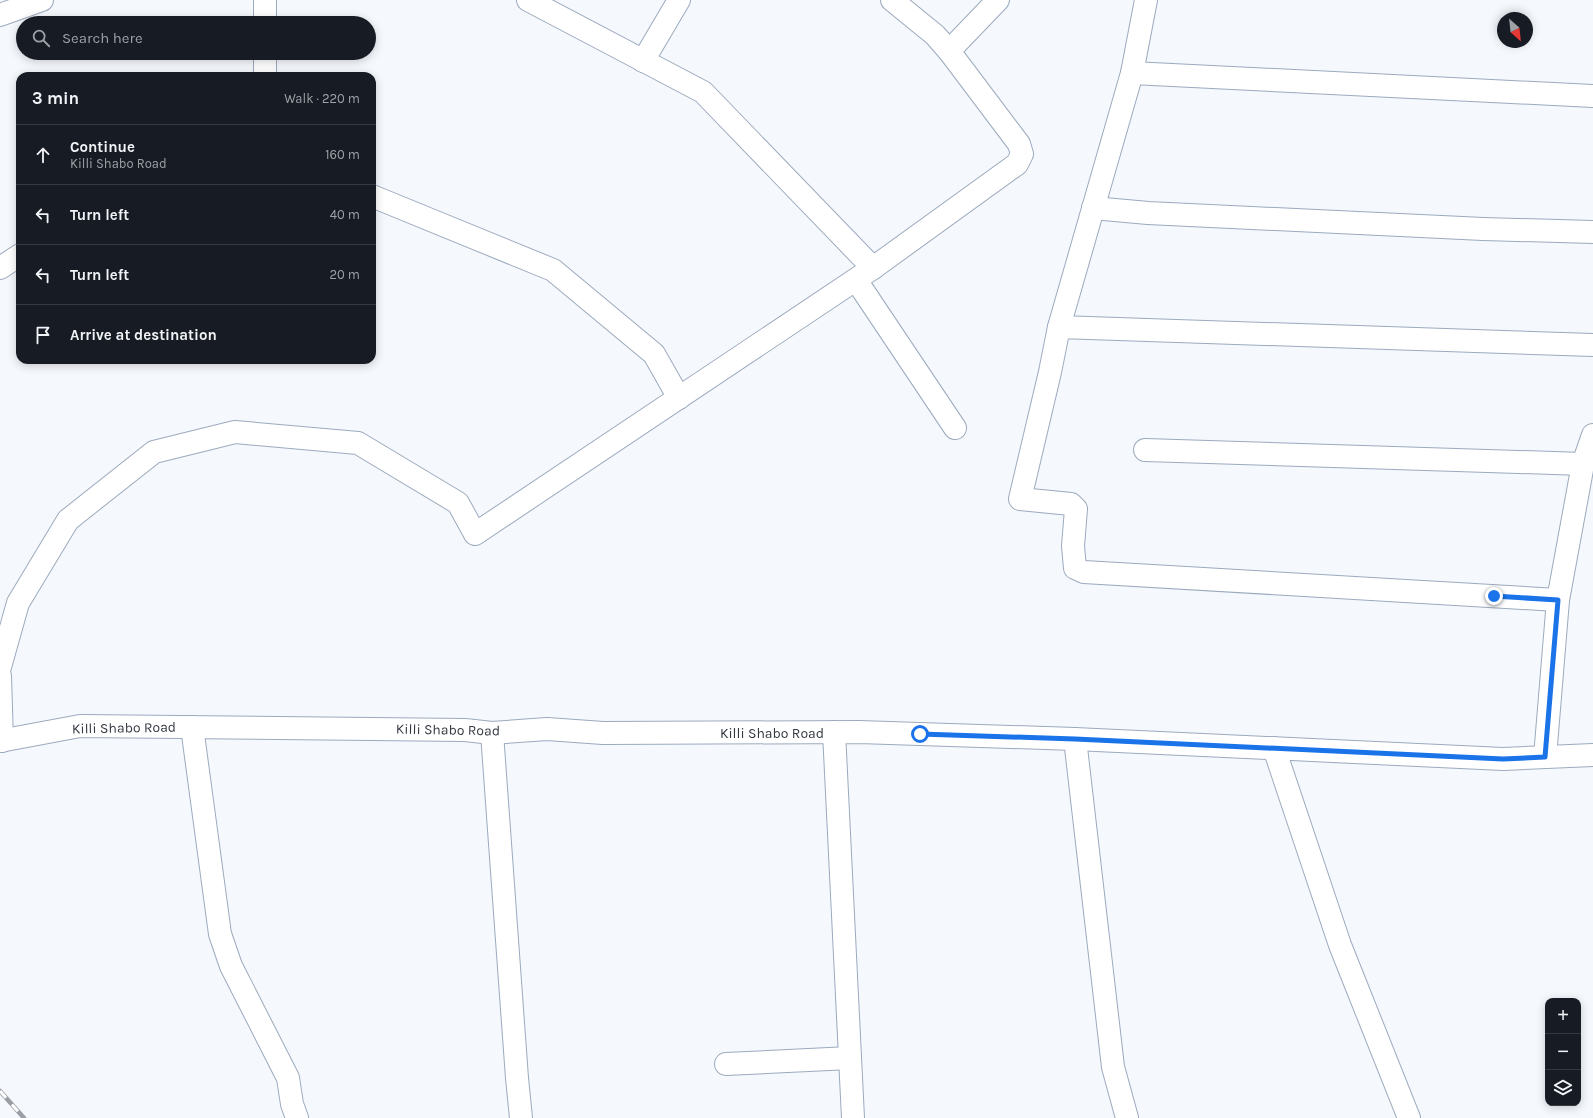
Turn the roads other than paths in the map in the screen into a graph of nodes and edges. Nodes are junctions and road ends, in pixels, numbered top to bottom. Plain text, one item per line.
1 (42, 0) edge
2 (265, 0) edge
3 (528, 0) edge
4 (679, 0) edge
5 (893, 0) edge
6 (998, 0) edge
7 (1146, 0) edge
8 (0, 15) edge
9 (265, 16) edge
10 (949, 51) junction
11 (265, 60) edge
12 (643, 60) junction
13 (265, 72) edge
14 (1132, 73) junction
15 (1593, 96) edge
16 (376, 198) edge
17 (1093, 208) junction
18 (1593, 232) edge
19 (16, 258) edge
20 (0, 268) edge
21 (865, 274) junction
22 (1059, 326) junction
23 (1593, 345) edge
24 (679, 398) junction
25 (955, 428) dead end
26 (1593, 435) edge
27 (1145, 450) dead end
28 (1582, 464) junction
29 (1558, 600) junction
30 (0, 667) edge
31 (0, 676) edge
32 (192, 727) junction
33 (834, 732) junction
34 (492, 733) junction
35 (1075, 739) junction
36 (1, 741) edge
37 (1274, 748) junction
38 (1593, 755) edge
39 (1545, 757) junction
40 (850, 1058) junction
41 (726, 1064) dead end
42 (297, 1118) edge
43 (521, 1118) edge
44 (853, 1118) edge
45 (1127, 1118) edge
46 (1409, 1118) edge

1 - 8 street
2 - 9 street
3 - 12 street
4 - 12 street
5 - 10 street
6 - 10 street
7 - 14 street
10 - 21 street
11 - 13 street
12 - 21 street
14 - 15 street
14 - 17 street
16 - 24 street
17 - 18 street
17 - 22 street
19 - 20 street
21 - 24 street
21 - 25 street
22 - 23 street
22 - 29 street
24 - 30 street
26 - 28 street
27 - 28 street
28 - 29 street
29 - 39 street
31 - 36 street
32 - 34 street, Killi Shabo Road
32 - 36 street, Killi Shabo Road
32 - 42 street
33 - 34 street, Killi Shabo Road
33 - 35 street, Killi Shabo Road
33 - 40 street
34 - 43 street
35 - 37 street, Killi Shabo Road
35 - 45 street
37 - 39 street, Killi Shabo Road
37 - 46 street
38 - 39 street, Killi Shabo Road
40 - 41 street
40 - 44 street

